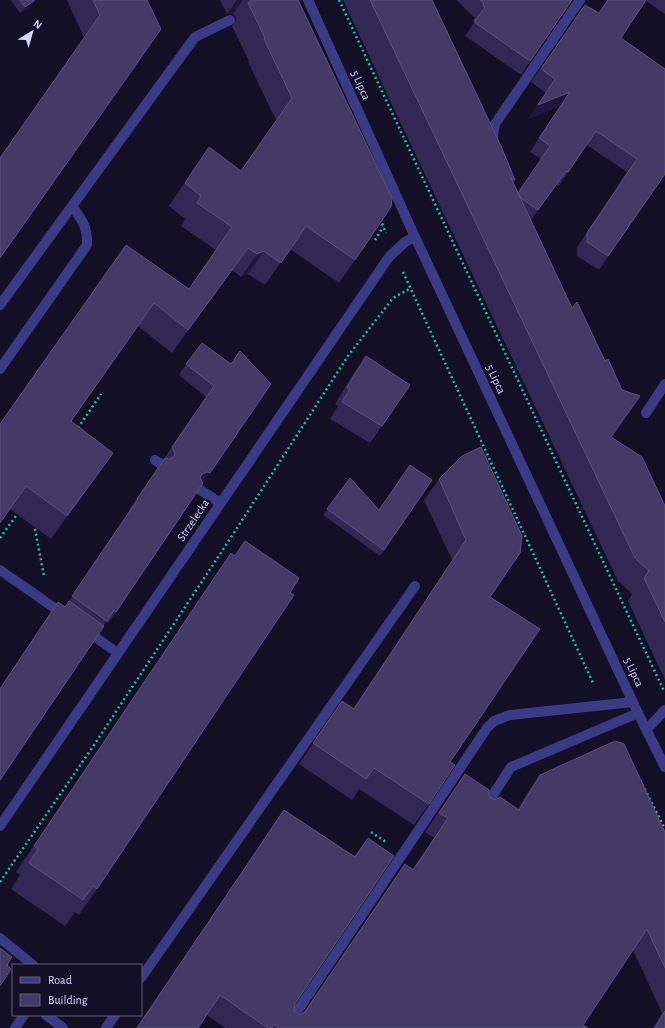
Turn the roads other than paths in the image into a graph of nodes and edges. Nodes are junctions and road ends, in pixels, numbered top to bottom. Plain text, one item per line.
1 (308, 0) edge
2 (580, 0) edge
3 (230, 20) dead end
4 (489, 154) edge
5 (72, 206) junction
6 (415, 237) junction
7 (0, 305) edge
8 (0, 368) edge
9 (665, 384) edge
10 (646, 413) dead end
11 (199, 489) edge
12 (220, 503) junction
13 (0, 570) edge
14 (415, 586) dead end
15 (118, 653) junction
16 (633, 702) junction
17 (665, 710) edge
18 (638, 713) junction
19 (646, 729) junction
20 (665, 767) edge
21 (481, 814) edge
22 (0, 826) edge
23 (0, 938) edge
24 (32, 964) edge
25 (142, 977) edge
26 (23, 1016) edge
27 (47, 1016) edge
28 (114, 1016) edge
29 (15, 1028) edge
30 (63, 1028) edge
31 (106, 1028) edge
32 (286, 1028) edge

1 - 6 street, 5 Lipca
2 - 4 street
3 - 5 street
5 - 7 street
5 - 8 street
6 - 12 street, Strzelecka
6 - 16 street, 5 Lipca
9 - 10 street
11 - 12 street
12 - 15 street, Strzelecka
13 - 15 street
14 - 25 street
15 - 22 street, Strzelecka
16 - 18 street, 5 Lipca
16 - 32 street
17 - 19 street
18 - 19 street, 5 Lipca
18 - 21 street
19 - 20 street, 5 Lipca
23 - 24 street
26 - 29 street
27 - 30 street
28 - 31 street

